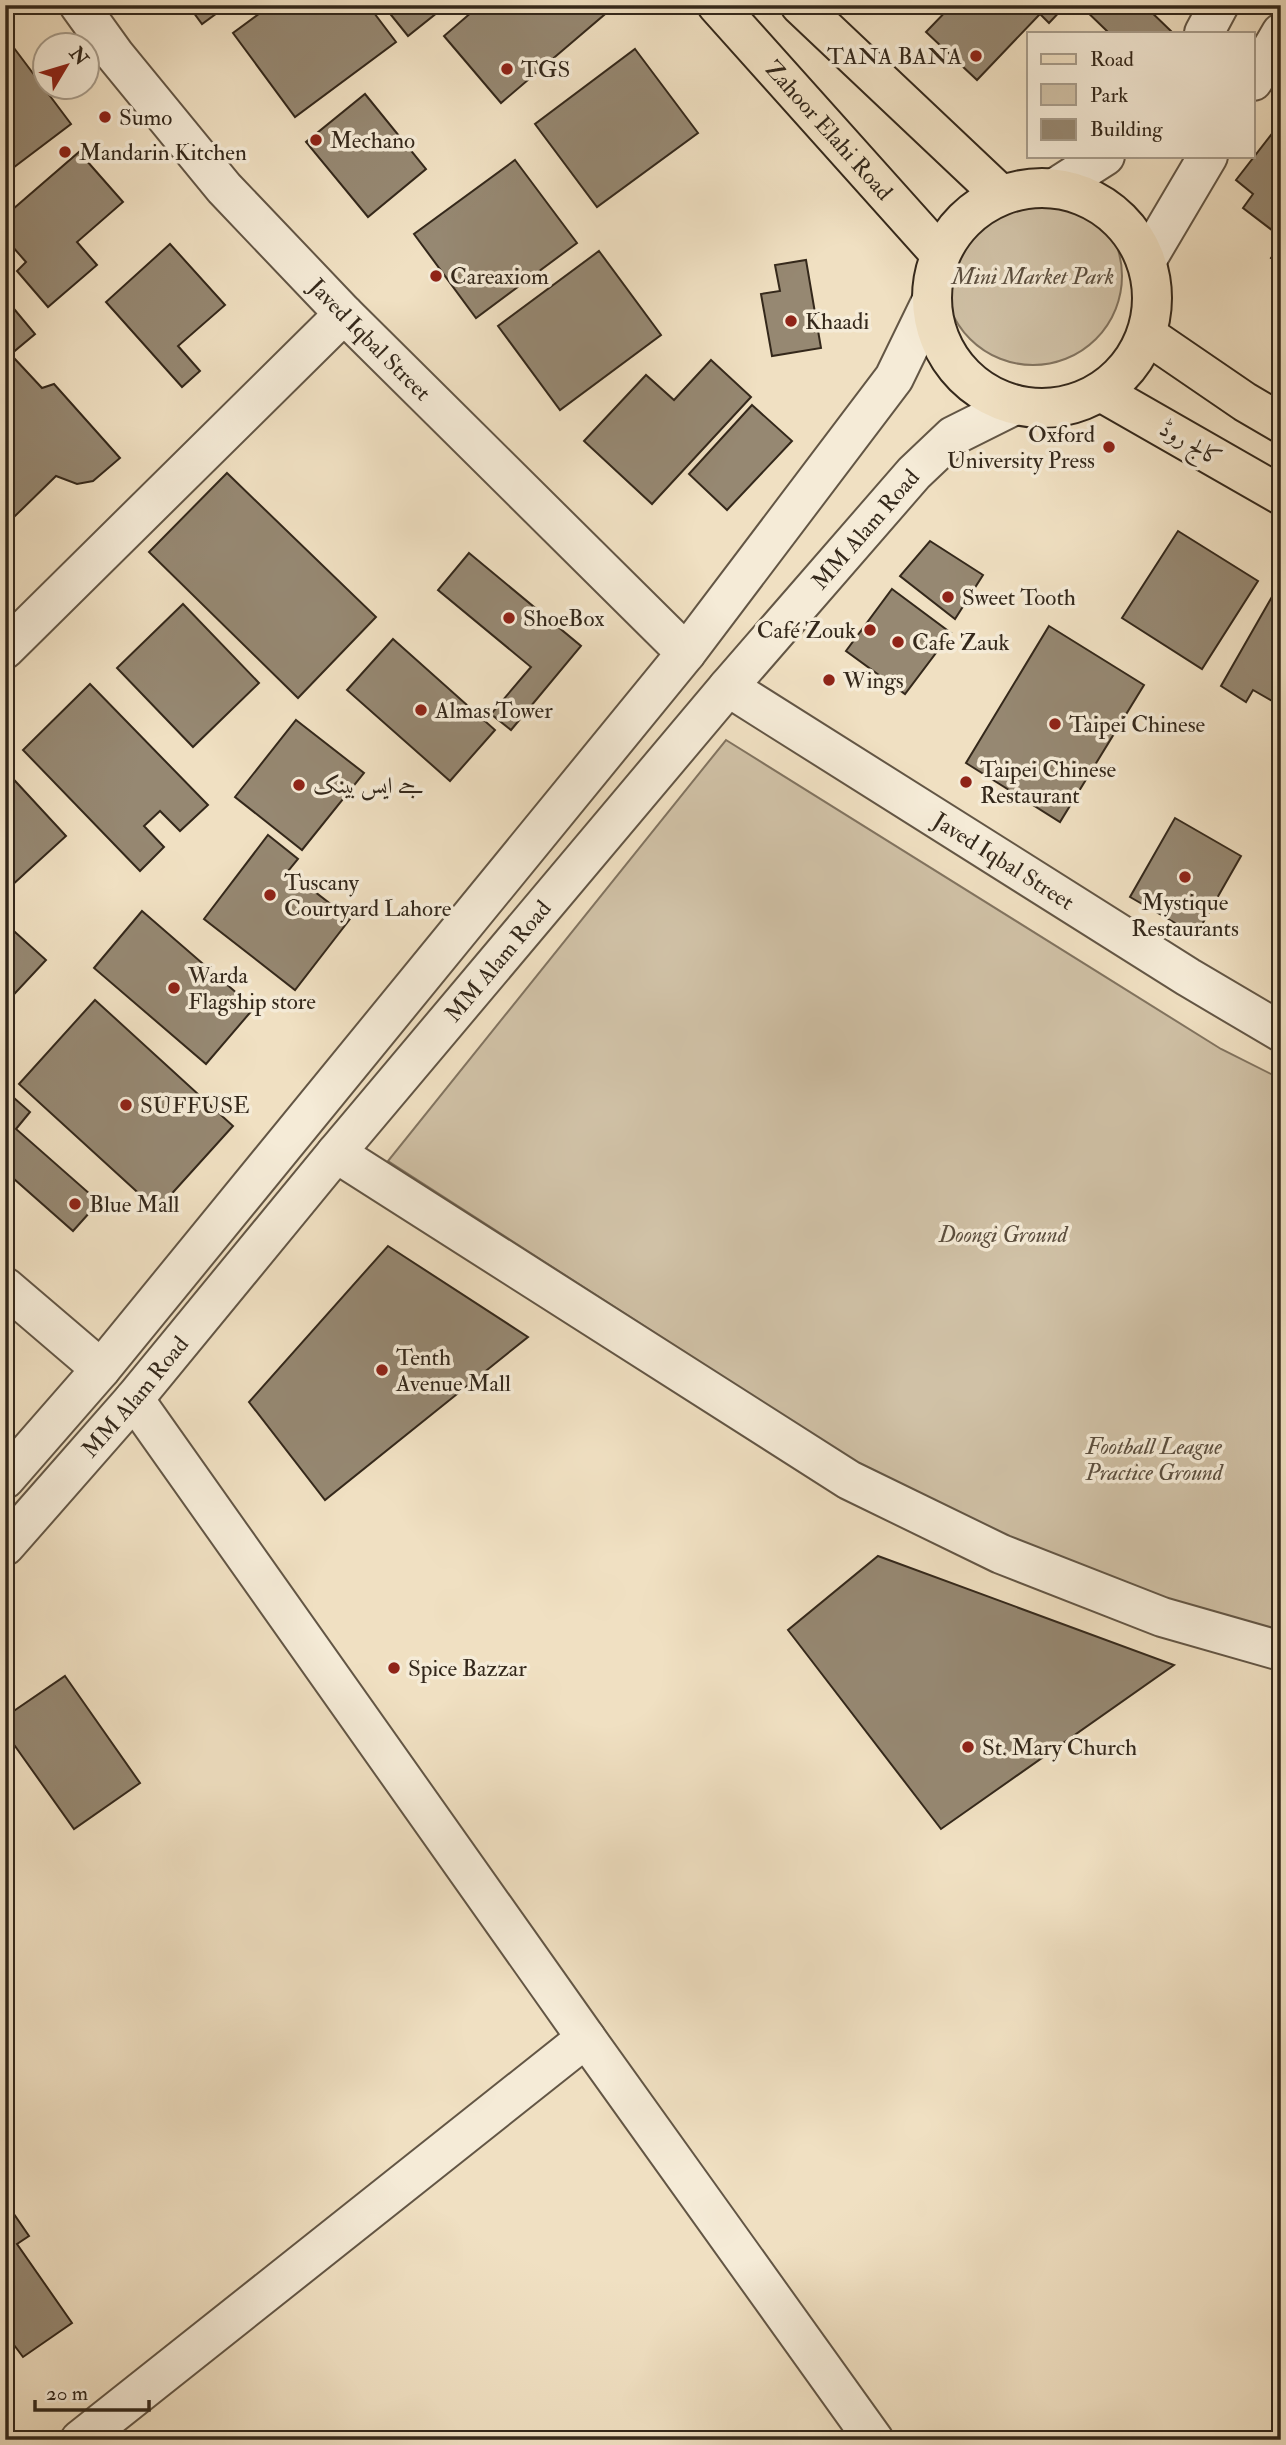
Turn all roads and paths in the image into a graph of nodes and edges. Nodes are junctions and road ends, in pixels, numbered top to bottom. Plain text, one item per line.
1 (79, 5) edge
2 (717, 5) edge
3 (800, 5) edge
4 (1219, 5) edge
5 (1205, 32) edge
6 (1281, 33) edge
7 (1254, 79) edge
8 (1102, 158) edge
9 (1207, 158) edge
10 (1055, 188) junction
11 (1000, 195) junction
12 (940, 254) junction
13 (1146, 261) junction
14 (931, 302) junction
15 (344, 314) junction
16 (1147, 335) junction
17 (1101, 392) junction
18 (1015, 405) junction
19 (1281, 423) edge
20 (1281, 495) edge
21 (5, 649) edge
22 (686, 653) junction
23 (728, 687) junction
24 (1281, 1032) edge
25 (336, 1153) junction
26 (5, 1287) edge
27 (101, 1369) junction
28 (134, 1399) junction
29 (5, 1479) edge
30 (5, 1546) edge
31 (1281, 1651) edge
32 (586, 2038) junction
33 (80, 2440) edge
34 (874, 2440) edge

1 - 15 street, Javed Iqbal Street
2 - 12 main road, Zahoor Elahi Road
3 - 11 main road
4 - 5 street
6 - 7 street
8 - 10 street
9 - 13 street
10 - 11 main road
10 - 13 main road
11 - 12 main road
12 - 14 main road
13 - 16 main road
14 - 18 main road
14 - 22 street, MM Alam Road
15 - 21 street
15 - 22 street, Javed Iqbal Street
16 - 17 main road
16 - 19 main road
17 - 18 main road
17 - 20 main road, کالج روڈ
18 - 23 street, MM Alam Road
22 - 27 street, MM Alam Road
23 - 24 street, Javed Iqbal Street
23 - 25 street, MM Alam Road
25 - 28 street, MM Alam Road
25 - 31 street
26 - 27 street
27 - 29 street, MM Alam Road
28 - 30 street, MM Alam Road
28 - 32 street
32 - 33 street
32 - 34 street

